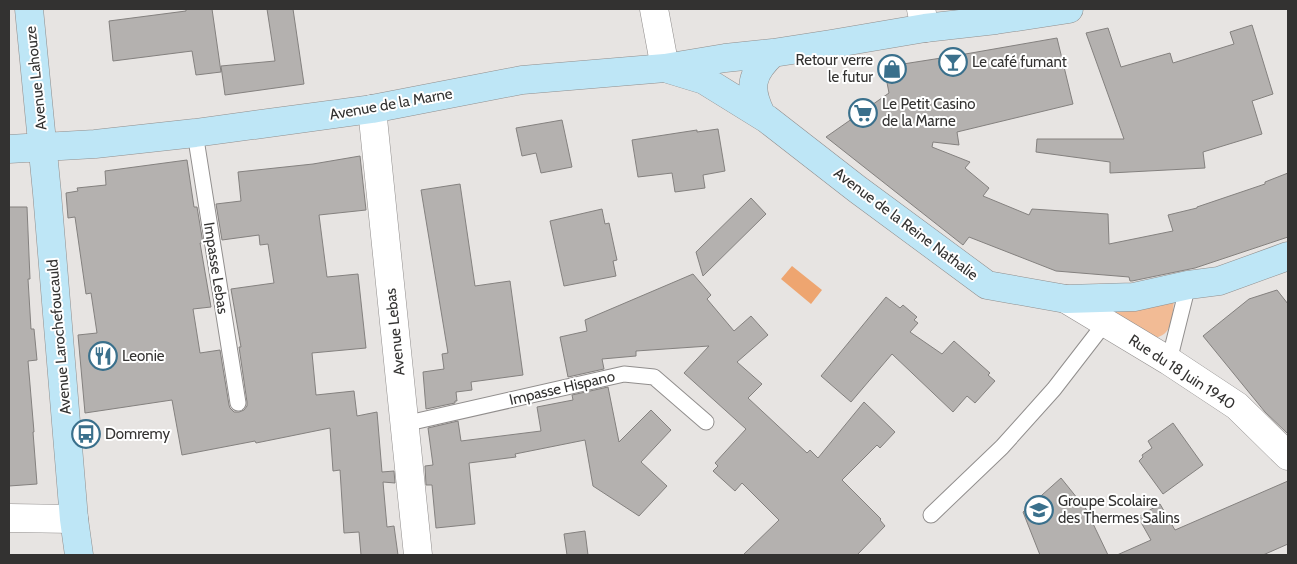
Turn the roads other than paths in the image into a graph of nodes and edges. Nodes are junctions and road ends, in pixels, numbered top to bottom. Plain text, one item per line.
1 (29, 9) edge
2 (654, 9) edge
3 (1069, 9) edge
4 (923, 18) edge
5 (773, 53) junction
6 (665, 68) junction
7 (372, 109) junction
8 (761, 114) junction
9 (195, 133) junction
10 (42, 148) junction
11 (9, 149) edge
12 (1288, 256) edge
13 (1188, 285) junction
14 (1066, 299) junction
15 (1105, 323) junction
16 (1169, 362) junction
17 (238, 403) dead end
18 (706, 422) dead end
19 (404, 424) junction
20 (1288, 456) edge
21 (931, 515) dead end
22 (9, 518) edge
23 (74, 518) junction
24 (79, 555) edge
25 (418, 555) edge

1 - 10 main road, Avenue Lahouze
2 - 6 street
3 - 4 main road, Avenue de la Marne
4 - 5 main road, Avenue de la Marne
5 - 6 main road, Avenue de la Marne
5 - 8 main road
6 - 7 main road, Avenue de la Marne
6 - 8 main road, Avenue de la Reine Nathalie
7 - 9 main road, Avenue de la Marne
7 - 19 street, Avenue Lebas
8 - 14 main road, Avenue de la Reine Nathalie
9 - 10 main road, Avenue de la Marne
9 - 17 lane, Impasse Lebas
10 - 11 main road, Avenue de la Marne
10 - 23 main road, Avenue Larochefoucauld
12 - 13 main road, Avenue de la Reine Nathalie
13 - 14 main road, Avenue de la Reine Nathalie
13 - 16 lane
14 - 15 street, Rue du 18 Juin 1940
15 - 16 street, Rue du 18 Juin 1940
15 - 21 lane
16 - 20 street, Rue du 18 Juin 1940
18 - 19 lane, Impasse Hispano
19 - 25 street, Avenue Lebas
22 - 23 street
23 - 24 main road, Avenue Larochefoucauld

